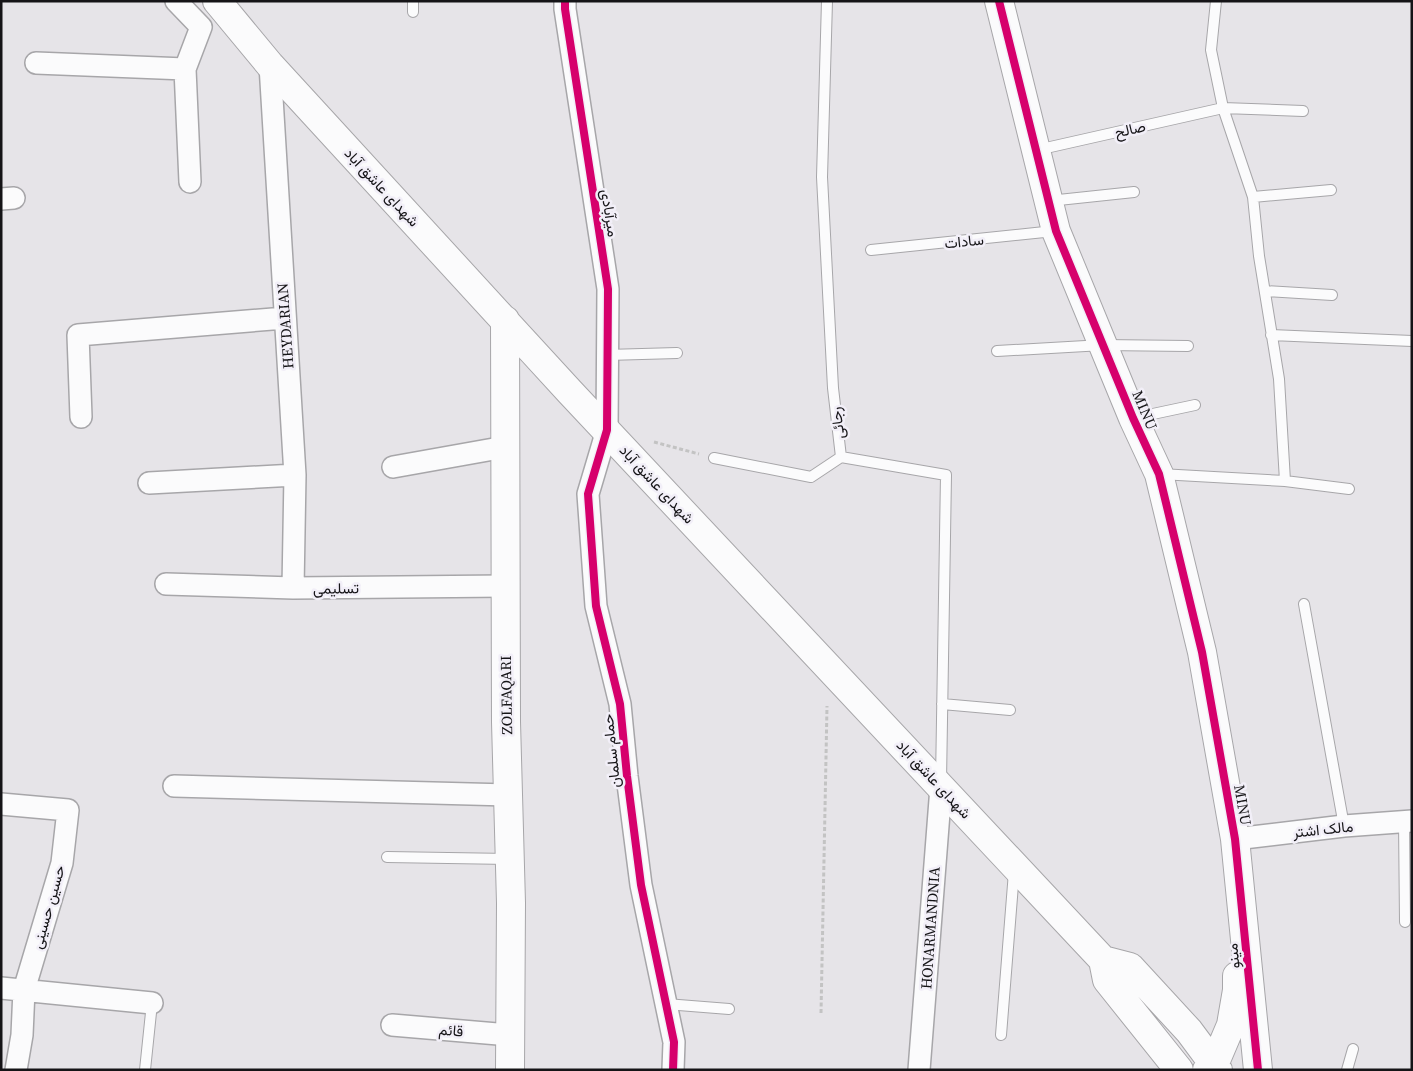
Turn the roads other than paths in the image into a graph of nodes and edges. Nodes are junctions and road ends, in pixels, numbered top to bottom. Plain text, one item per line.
1 (176, 1) edge
2 (217, 1) edge
3 (565, 1) edge
4 (827, 1) edge
5 (998, 1) edge
6 (1216, 1) edge
7 (36, 63) dead end
8 (270, 65) junction
9 (185, 69) junction
10 (1223, 108) junction
11 (1304, 111) dead end
12 (1036, 151) junction
13 (190, 182) dead end
14 (1331, 190) dead end
15 (1134, 192) dead end
16 (1253, 198) junction
17 (1048, 201) junction
18 (1056, 231) junction
19 (871, 250) dead end
20 (1264, 291) junction
21 (1332, 295) dead end
22 (285, 318) junction
23 (505, 320) junction
24 (1271, 334) junction
25 (1412, 341) edge
26 (1103, 345) junction
27 (1188, 346) dead end
28 (997, 351) dead end
29 (677, 353) dead end
30 (607, 355) junction
31 (1195, 405) dead end
32 (81, 417) dead end
33 (1133, 418) junction
34 (607, 430) junction
35 (505, 447) junction
36 (841, 457) junction
37 (714, 458) road end
38 (392, 467) dead end
39 (1159, 474) junction
40 (294, 475) junction
41 (1286, 481) junction
42 (149, 483) dead end
43 (1349, 489) dead end
44 (166, 584) dead end
45 (506, 586) junction
46 (294, 588) junction
47 (1304, 604) dead end
48 (942, 704) junction
49 (1010, 710) dead end
50 (174, 786) dead end
51 (941, 787) junction
52 (508, 795) junction
53 (1, 804) edge
54 (1408, 821) edge
55 (1344, 826) junction
56 (1235, 839) junction
57 (387, 857) dead end
58 (510, 859) junction
59 (1015, 866) junction
60 (1405, 922) dead end
61 (1103, 960) junction
62 (1, 988) edge
63 (24, 990) junction
64 (152, 1003) joint
65 (666, 1004) junction
66 (729, 1008) dead end
67 (392, 1025) dead end
68 (510, 1035) junction
69 (1001, 1035) dead end
70 (1353, 1049) dead end
71 (1213, 1068) edge
72 (16, 1070) edge
73 (145, 1070) edge
74 (510, 1070) edge
75 (673, 1070) edge
76 (919, 1070) edge
77 (1179, 1070) edge
78 (1258, 1070) edge
79 (1347, 1070) edge

1 - 9 street
2 - 8 street, شهدای عاشق آباد
3 - 30 street, میرآبادی
4 - 36 lane, رجائی
5 - 12 street, MINU
6 - 10 lane
7 - 9 street
8 - 22 street, HEYDARIAN
8 - 23 street, شهدای عاشق آباد
9 - 13 street
10 - 11 lane, صالح
10 - 12 lane, صالح
10 - 16 lane
12 - 17 street, MINU
14 - 16 lane
15 - 17 lane
16 - 20 lane
17 - 18 street, MINU
18 - 19 lane, سادات
18 - 26 street, MINU
20 - 21 lane
20 - 24 lane
22 - 32 street
22 - 40 street, HEYDARIAN
23 - 34 street, شهدای عاشق آباد
23 - 35 street, ZOLFAQARI
24 - 25 lane
24 - 41 lane
26 - 27 lane
26 - 28 lane
26 - 33 street, MINU
29 - 30 lane
30 - 34 street, میرآبادی
31 - 33 lane
33 - 39 street, MINU
34 - 51 street, شهدای عاشق آباد
34 - 65 street, حمام سلمان
35 - 38 street
35 - 45 street, ZOLFAQARI
36 - 37 lane
36 - 48 lane, رجائی
39 - 41 lane
39 - 56 street, MINU
40 - 42 street
40 - 46 street, HEYDARIAN
41 - 43 lane
44 - 46 street, تسلیمی
45 - 46 street, تسلیمی
45 - 52 street, ZOLFAQARI
47 - 55 lane
48 - 49 lane
48 - 51 lane, رجائی
50 - 52 street
51 - 59 street, شهدای عاشق آباد
51 - 76 street, HONARMANDNIA
52 - 58 street, ZOLFAQARI
53 - 63 street, حسین حسینی
54 - 55 street, مالک اشتر
54 - 60 lane
55 - 56 street, مالک اشتر
56 - 71 street, مینو
56 - 78 street, مینو
57 - 58 lane
58 - 68 street, ZOLFAQARI
59 - 61 street, شهدای عاشق آباد
59 - 69 lane
61 - 71 street
61 - 77 street, شهدای عاشق آباد
62 - 63 street
63 - 64 street
63 - 72 street, حسین حسینی
64 - 73 lane
65 - 66 lane
65 - 75 street, حمام سلمان
67 - 68 street, قائم
68 - 74 street, ZOLFAQARI
70 - 79 lane

